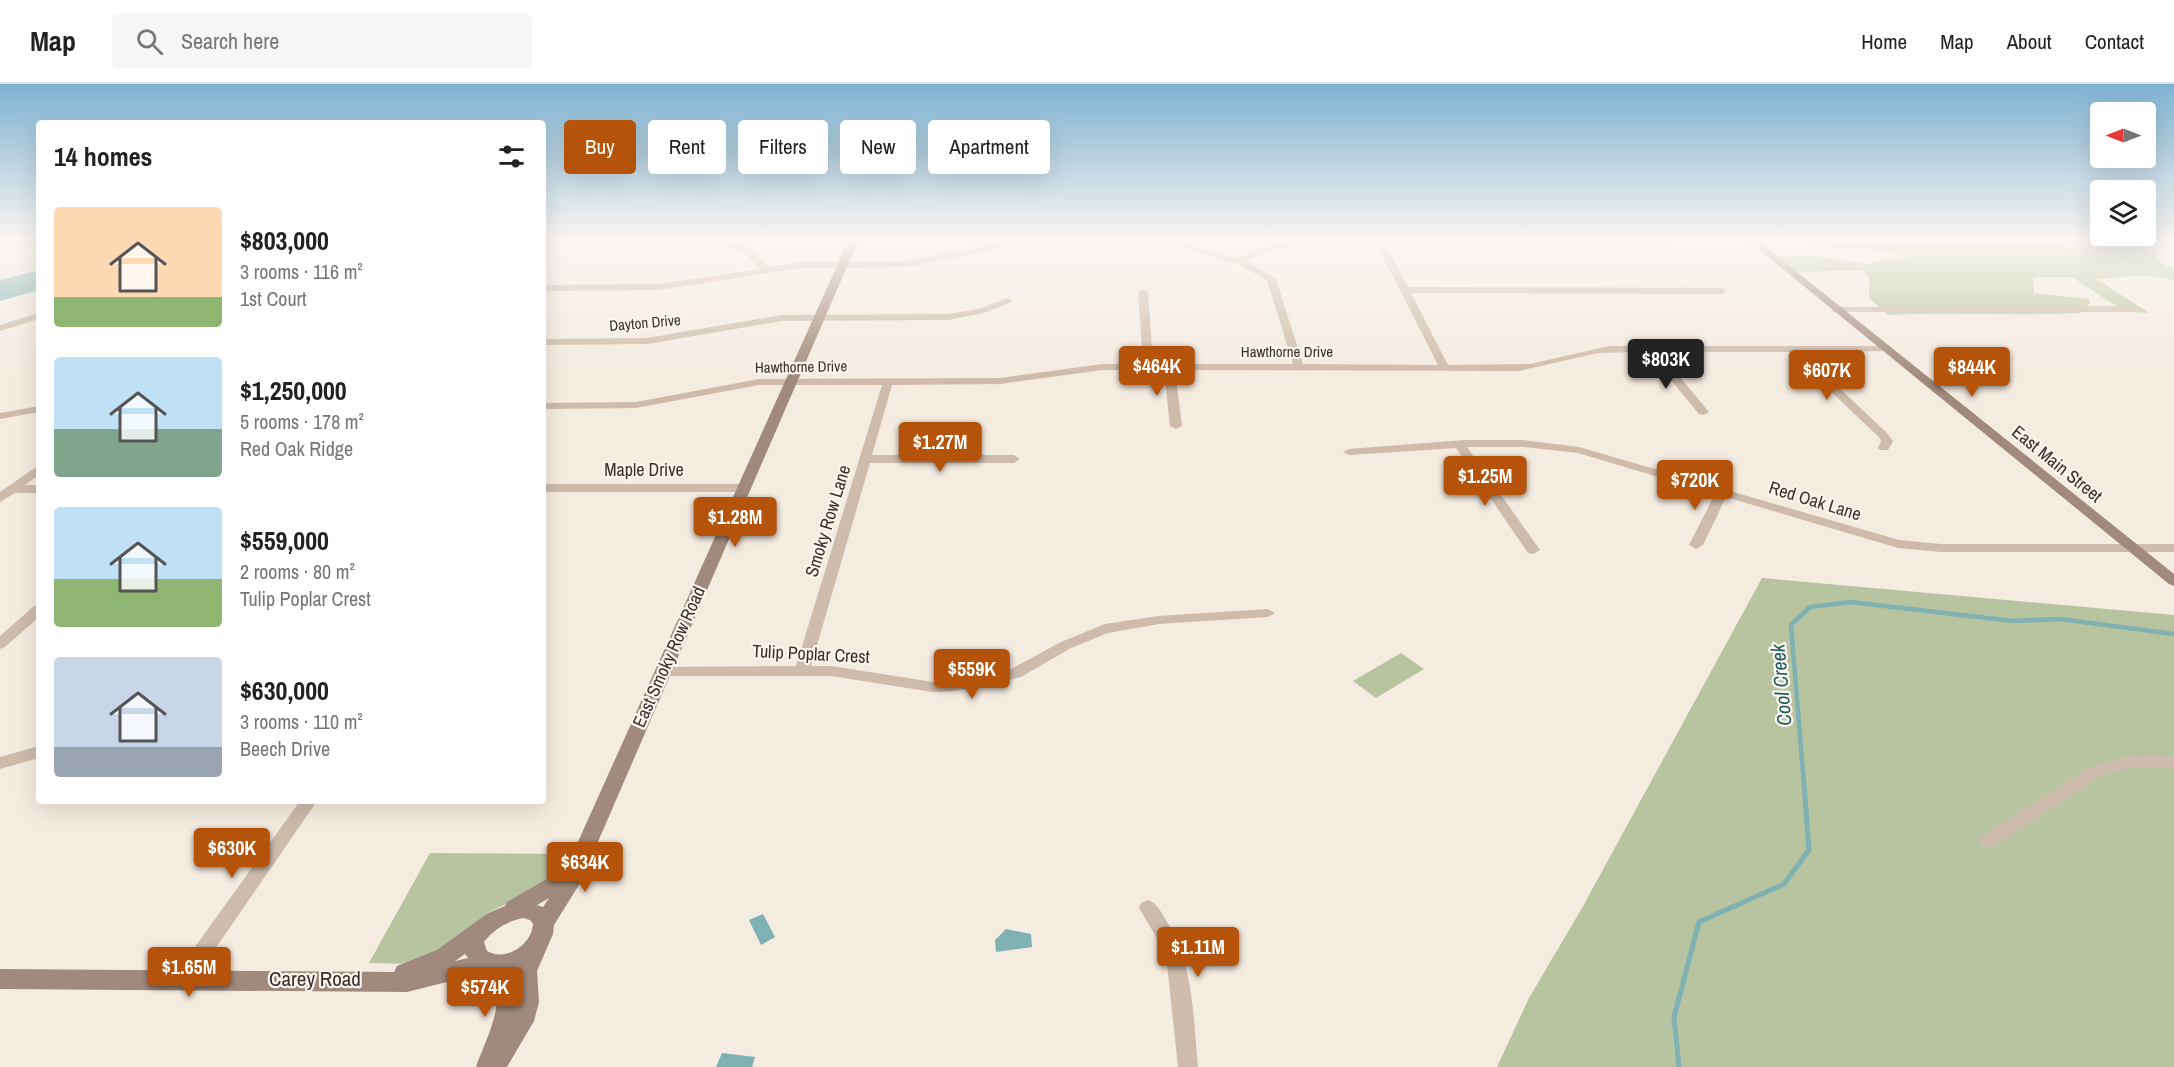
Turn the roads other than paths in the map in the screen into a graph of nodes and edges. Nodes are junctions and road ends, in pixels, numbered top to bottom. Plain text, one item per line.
1 (667, 285) edge
2 (834, 285) edge
3 (1273, 285) edge
4 (1402, 285) edge
5 (1806, 285) edge
6 (546, 288) edge
7 (1405, 290) junction
8 (1722, 291) dead end
9 (1143, 292) dead end
10 (1007, 301) dead end
11 (2132, 309) dead end
12 (1836, 310) junction
13 (36, 317) edge
14 (820, 318) junction
15 (0, 328) edge
16 (546, 342) edge
17 (1651, 349) junction
18 (1792, 349) junction
19 (1887, 350) junction
20 (1148, 367) junction
21 (1169, 367) junction
22 (1299, 367) junction
23 (1444, 367) junction
24 (792, 381) junction
25 (888, 381) junction
26 (546, 406) edge
27 (36, 410) edge
28 (1703, 412) dead end
29 (0, 416) edge
30 (1176, 426) dead end
31 (1460, 446) junction
32 (1884, 448) dead end
33 (1349, 452) dead end
34 (865, 459) junction
35 (1014, 459) dead end
36 (36, 471) edge
37 (546, 488) edge
38 (744, 488) junction
39 (11, 489) junction
40 (36, 489) edge
41 (1722, 492) junction
42 (0, 498) edge
43 (1696, 545) dead end
44 (2174, 548) edge
45 (2134, 549) junction
46 (1533, 550) dead end
47 (2174, 581) edge
48 (36, 612) edge
49 (1268, 613) dead end
50 (0, 644) edge
51 (802, 670) junction
52 (663, 671) junction
53 (36, 753) edge
54 (0, 763) edge
55 (2174, 763) edge
56 (307, 804) edge
57 (1989, 841) dead end
58 (587, 844) junction
59 (1148, 908) dead end
60 (505, 912) junction
61 (544, 923) junction
62 (485, 925) junction
63 (536, 946) junction
64 (492, 964) junction
65 (184, 978) junction
66 (0, 979) edge
67 (379, 980) junction
68 (488, 1067) edge
69 (494, 1067) edge
70 (1188, 1067) edge

1 - 6 street
2 - 14 street, East Smoky Row Road
3 - 22 street
4 - 7 street
5 - 12 street, East Main Street
7 - 8 street
7 - 23 street
9 - 20 street
10 - 14 street, Dayton Drive
11 - 12 street
12 - 19 street, East Main Street
13 - 15 street
14 - 16 street, Dayton Drive
14 - 24 street, East Smoky Row Road
17 - 18 street, Hawthorne Drive
17 - 23 street, Hawthorne Drive
17 - 28 street
18 - 19 street, Hawthorne Drive
18 - 32 street
19 - 45 street, East Main Street
20 - 21 street, Hawthorne Drive
20 - 25 street, Hawthorne Drive
21 - 22 street, Hawthorne Drive
21 - 30 street
22 - 23 street, Hawthorne Drive
24 - 25 street, Hawthorne Drive
24 - 26 street, Hawthorne Drive
24 - 38 street, East Smoky Row Road
25 - 34 street, Smoky Row Lane
27 - 29 street
31 - 33 street, Red Oak Lane
31 - 41 street, Red Oak Lane
31 - 46 street
34 - 35 street
34 - 51 street, Smoky Row Lane
36 - 39 street
37 - 38 street, Maple Drive
38 - 52 street, East Smoky Row Road
39 - 40 street
39 - 42 street
41 - 43 street
41 - 45 street, Red Oak Lane
44 - 45 street, Red Oak Lane
45 - 47 street, East Main Street
48 - 50 street
49 - 51 street, Tulip Poplar Crest
51 - 52 street, Tulip Poplar Crest
52 - 58 street, East Smoky Row Road
53 - 54 street
55 - 57 street
56 - 65 street
58 - 60 street, East Smoky Row Road
58 - 61 street, East Smoky Row Road
59 - 70 street
60 - 61 street
60 - 62 street
61 - 63 street
62 - 64 street
62 - 67 street, Carey Road
63 - 64 street
63 - 69 street
64 - 67 street, Carey Road
64 - 68 street
65 - 66 street, Carey Road
65 - 67 street, Carey Road

